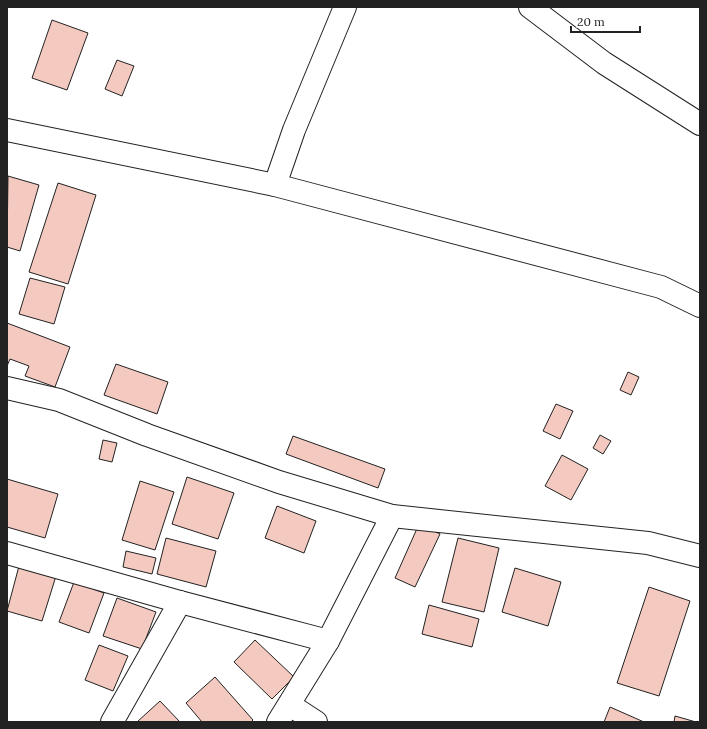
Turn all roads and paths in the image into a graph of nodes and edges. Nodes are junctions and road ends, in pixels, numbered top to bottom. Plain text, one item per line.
1 (345, 7) edge
2 (530, 7) edge
3 (700, 124) edge
4 (7, 130) edge
5 (275, 185) junction
6 (700, 306) edge
7 (7, 388) edge
8 (392, 516) junction
9 (7, 553) edge
10 (700, 556) edge
11 (180, 602) junction
12 (328, 641) junction
13 (284, 714) edge
14 (112, 722) edge
15 (316, 722) edge

1 - 5 street
2 - 3 street
4 - 5 street
5 - 6 street
7 - 8 street
8 - 10 street
8 - 12 street
9 - 11 street
11 - 12 street
11 - 14 street
12 - 13 street
13 - 15 street

